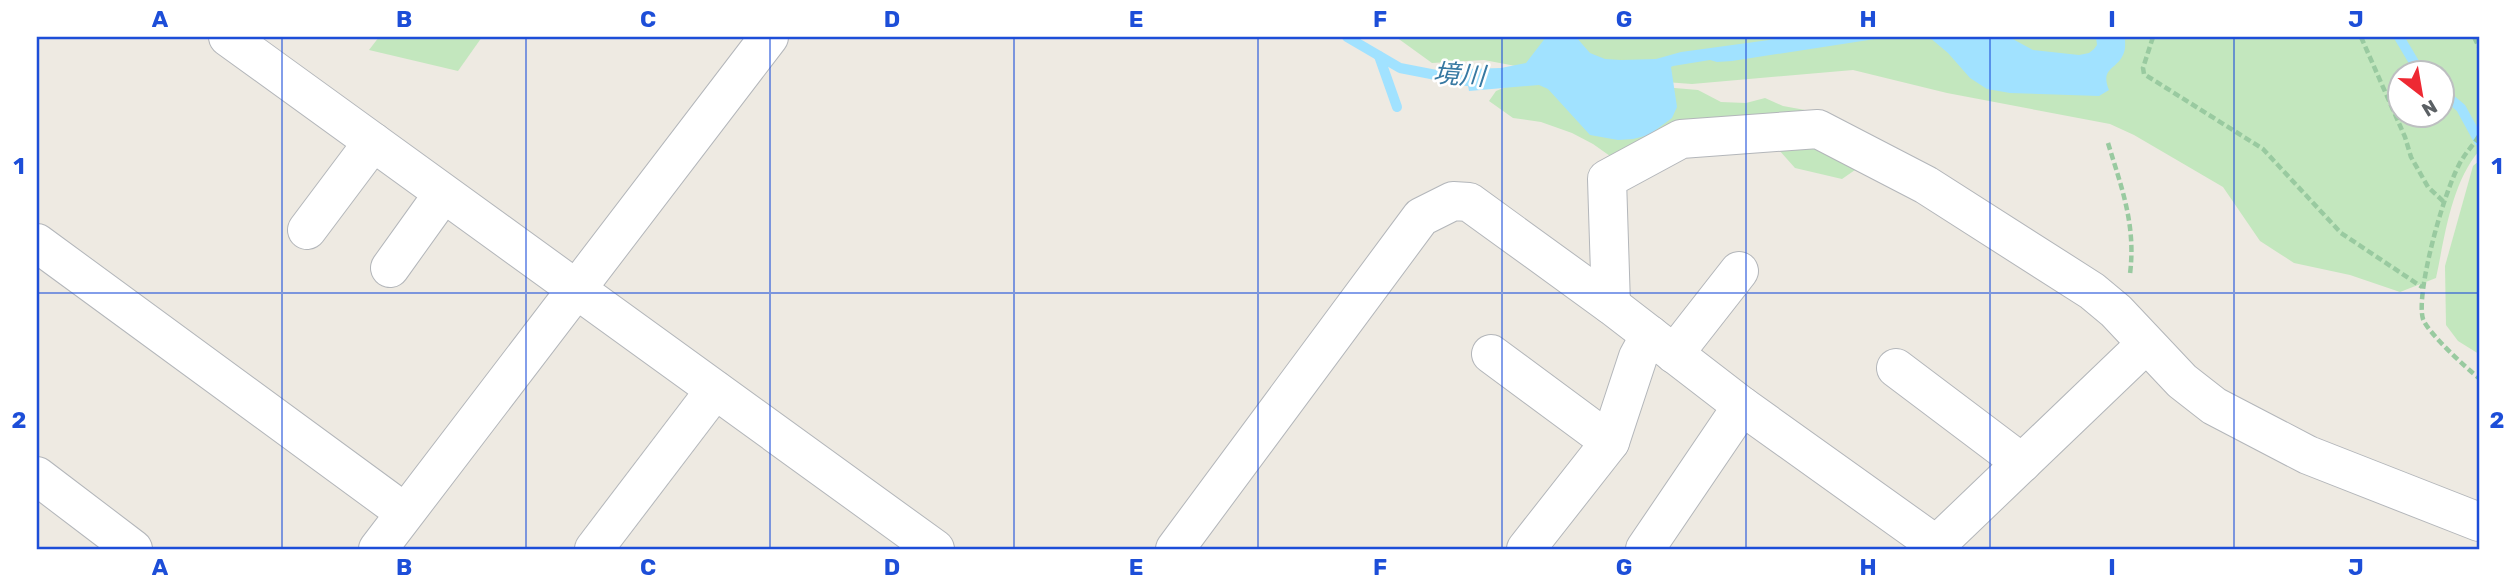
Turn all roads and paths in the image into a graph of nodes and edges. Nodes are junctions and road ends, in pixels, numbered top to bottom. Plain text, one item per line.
1 (228, 37) edge
2 (769, 37) edge
3 (2153, 37) edge
4 (2361, 37) edge
5 (2474, 37) edge
6 (2479, 47) edge
7 (2479, 136) edge
8 (373, 142) junction
9 (2108, 143) dead end
10 (443, 194) junction
11 (2444, 202) junction
12 (307, 230) dead end
13 (37, 243) edge
14 (390, 268) dead end
15 (1739, 271) dead end
16 (2422, 287) junction
17 (576, 291) junction
18 (1611, 305) junction
19 (2116, 311) junction
20 (1662, 344) junction
21 (2146, 344) junction
22 (1490, 354) dead end
23 (1896, 368) dead end
24 (2479, 378) edge
25 (715, 390) junction
26 (1742, 406) junction
27 (1610, 442) junction
28 (2022, 463) junction
29 (37, 476) edge
30 (404, 512) junction
31 (2479, 523) edge
32 (1937, 548) edge
33 (133, 549) edge
34 (378, 549) edge
35 (594, 549) edge
36 (935, 549) edge
37 (1175, 549) edge
38 (1526, 549) edge
39 (1645, 549) edge

1 - 8 street
2 - 17 street
3 - 16 path
4 - 11 path
5 - 6 path
7 - 11 path
8 - 10 street
8 - 12 street
9 - 19 path
10 - 14 street
10 - 17 street
11 - 16 path
13 - 30 street
15 - 20 street
16 - 24 path
17 - 25 street
17 - 30 street
18 - 19 street
18 - 20 street
18 - 37 street
19 - 21 street
20 - 26 street
20 - 27 street
21 - 28 street
21 - 31 street
22 - 27 street
23 - 28 street
25 - 35 street
25 - 36 street
26 - 32 street
26 - 39 street
27 - 38 street
28 - 32 street
29 - 33 street
30 - 34 street

